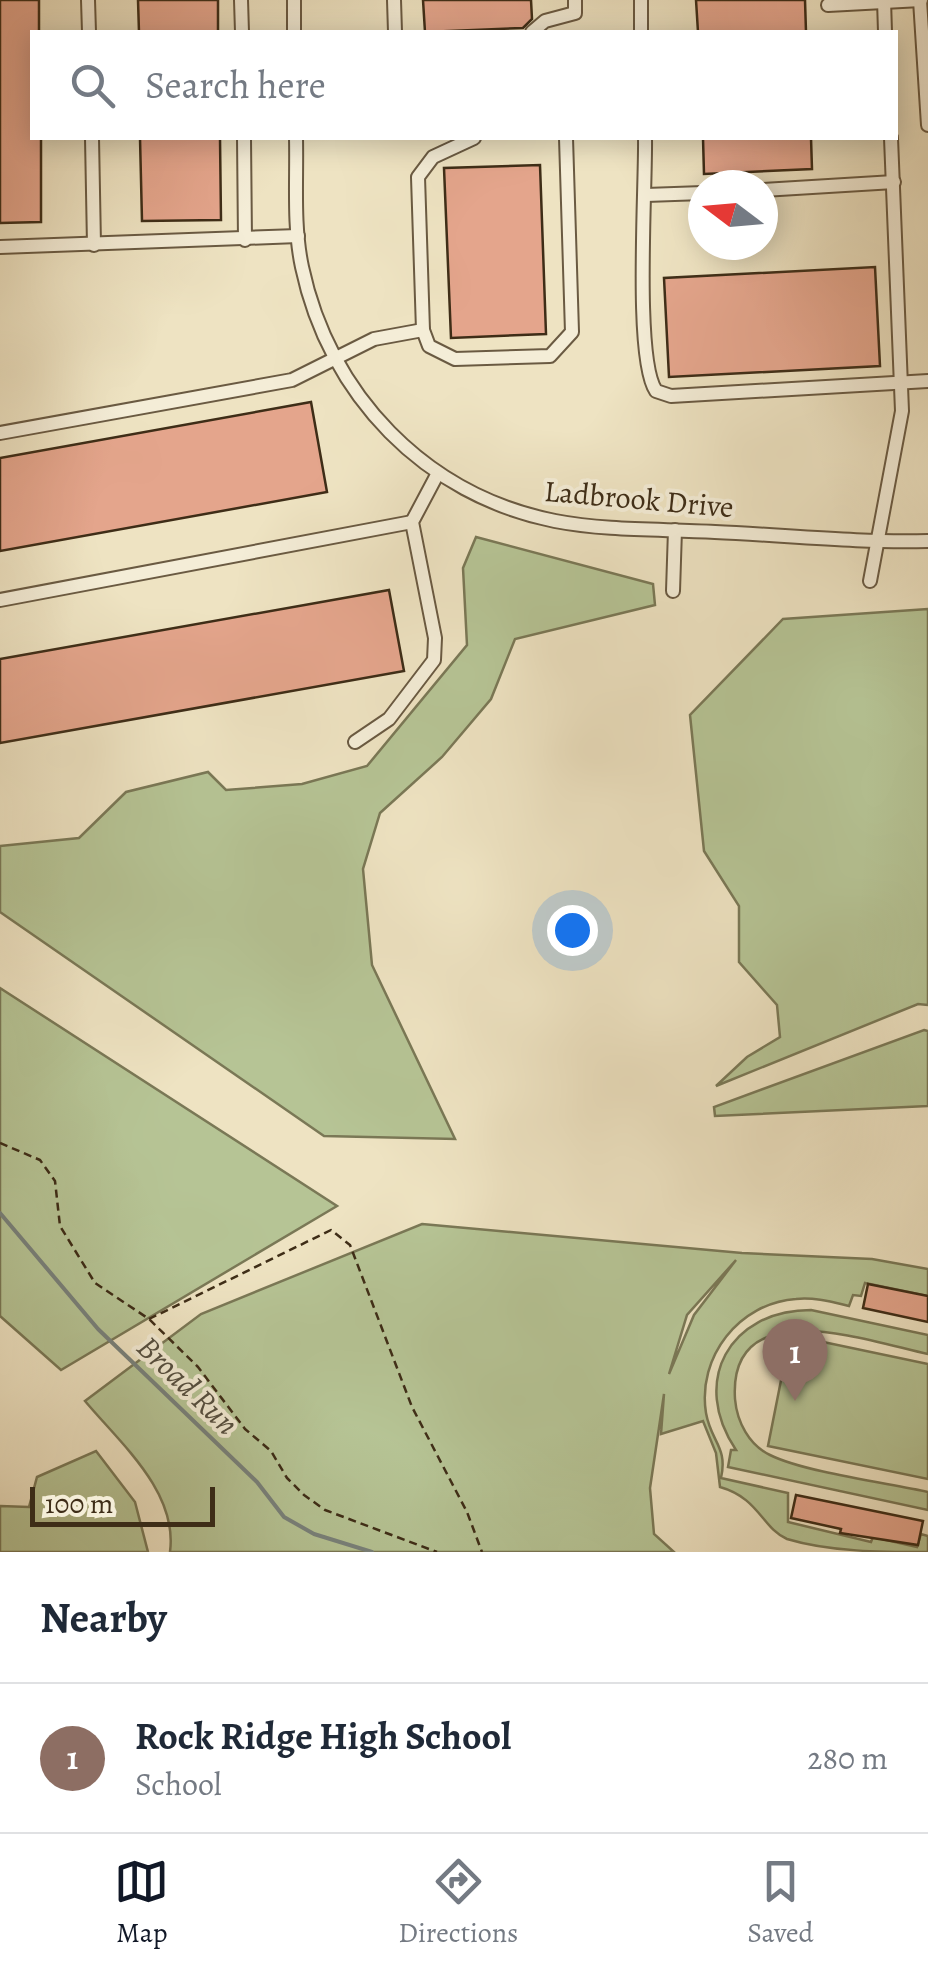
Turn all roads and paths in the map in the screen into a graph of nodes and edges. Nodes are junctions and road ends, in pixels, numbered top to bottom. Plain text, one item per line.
1 (88, 0) edge
2 (242, 0) edge
3 (294, 0) edge
4 (394, 0) edge
5 (574, 0) edge
6 (640, 0) edge
7 (920, 0) edge
8 (884, 1) edge
9 (828, 5) dead end
10 (88, 30) edge
11 (242, 30) edge
12 (294, 30) edge
13 (395, 30) edge
14 (534, 30) edge
15 (642, 30) edge
16 (885, 30) edge
17 (926, 44) edge
18 (928, 125) edge
19 (92, 140) edge
20 (244, 140) edge
21 (296, 140) edge
22 (470, 140) edge
23 (566, 140) edge
24 (644, 140) edge
25 (890, 140) edge
26 (894, 182) junction
27 (778, 189) edge
28 (688, 194) edge
29 (646, 196) junction
30 (298, 236) junction
31 (245, 240) junction
32 (94, 245) junction
33 (0, 247) edge
34 (423, 330) junction
35 (334, 360) junction
36 (928, 381) edge
37 (902, 383) junction
38 (0, 433) edge
39 (438, 473) junction
40 (412, 522) junction
41 (676, 530) junction
42 (876, 540) junction
43 (928, 541) edge
44 (870, 581) dead end
45 (673, 590) dead end
46 (0, 600) edge
47 (355, 742) dead end
48 (0, 1143) edge
49 (149, 1319) junction
50 (437, 1552) edge
51 (482, 1552) edge

1 - 10 street
2 - 11 street
3 - 12 street
4 - 13 street
5 - 14 street
6 - 15 street
7 - 8 street
7 - 17 street
8 - 9 street
8 - 16 street
17 - 18 street
19 - 32 street
20 - 31 street
21 - 30 street, Ladbrook Drive
22 - 34 street
23 - 34 street
24 - 29 street
25 - 26 street
26 - 27 street
26 - 37 street
28 - 29 street
29 - 37 street
30 - 31 street
30 - 35 street, Ladbrook Drive
31 - 32 street
32 - 33 street
34 - 35 street
35 - 38 street
35 - 39 street, Ladbrook Drive
36 - 37 street
37 - 42 street
39 - 40 street
39 - 41 street, Ladbrook Drive
40 - 46 street
40 - 47 street
41 - 42 street, Ladbrook Drive
41 - 45 street
42 - 43 street, Ladbrook Drive
42 - 44 street
48 - 49 path
49 - 50 path
49 - 51 path

